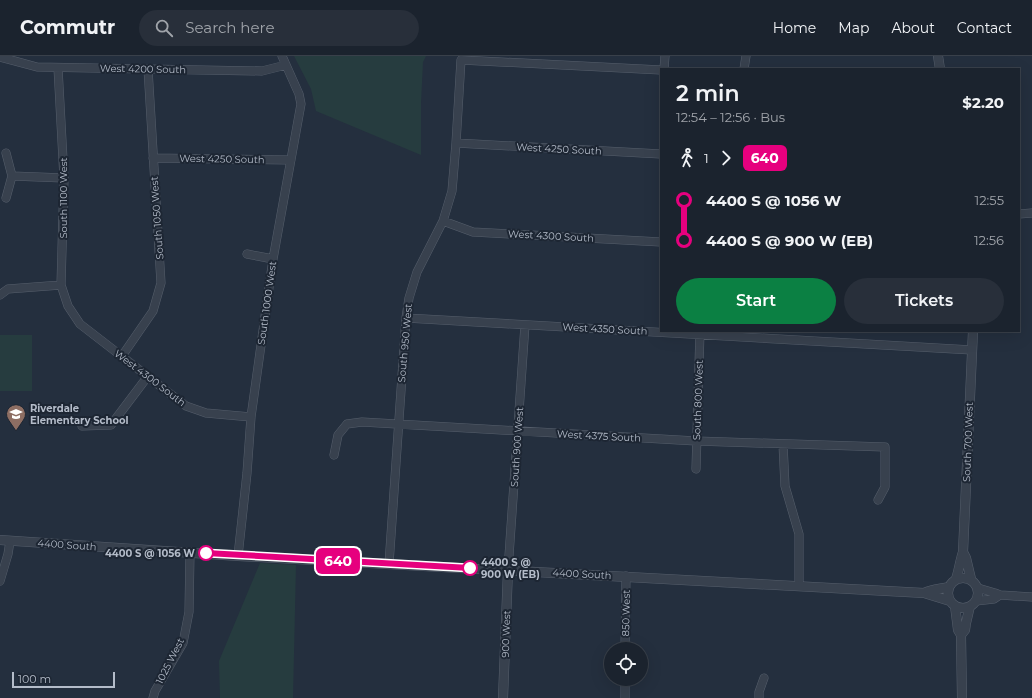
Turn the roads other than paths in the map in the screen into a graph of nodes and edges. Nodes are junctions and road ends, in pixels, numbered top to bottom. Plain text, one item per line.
1 (282, 56) edge
2 (665, 56) edge
3 (746, 56) edge
4 (938, 56) edge
5 (0, 57) edge
6 (519, 59) edge
7 (286, 65) junction
8 (58, 68) junction
9 (664, 68) edge
10 (744, 68) edge
11 (940, 68) edge
12 (148, 69) junction
13 (660, 70) edge
14 (456, 143) junction
15 (6, 153) dead end
16 (660, 154) edge
17 (153, 158) junction
18 (291, 160) junction
19 (12, 176) junction
20 (64, 178) junction
21 (6, 198) dead end
22 (1032, 213) edge
23 (1020, 214) edge
24 (443, 221) junction
25 (660, 242) edge
26 (247, 254) dead end
27 (273, 259) junction
28 (61, 285) junction
29 (0, 295) edge
30 (406, 318) junction
31 (80, 324) joint
32 (525, 325) junction
33 (660, 331) edge
34 (678, 332) edge
35 (972, 332) edge
36 (700, 333) edge
37 (972, 350) junction
38 (122, 356) junction
39 (148, 376) junction
40 (251, 417) junction
41 (398, 424) junction
42 (82, 426) dead end
43 (518, 431) junction
44 (696, 441) junction
45 (783, 444) junction
46 (334, 455) dead end
47 (696, 469) dead end
48 (878, 500) dead end
49 (0, 540) edge
50 (10, 541) junction
51 (190, 552) junction
52 (964, 552) junction
53 (238, 556) junction
54 (389, 564) junction
55 (508, 570) junction
56 (626, 576) junction
57 (956, 579) junction
58 (971, 580) junction
59 (0, 581) edge
60 (799, 585) junction
61 (948, 587) junction
62 (978, 588) junction
63 (924, 593) junction
64 (1000, 595) junction
65 (1032, 597) edge
66 (952, 603) junction
67 (973, 603) junction
68 (961, 635) junction
69 (625, 642) edge
70 (764, 678) dead end
71 (625, 686) edge
72 (153, 698) edge
73 (503, 698) edge
74 (625, 698) edge
75 (759, 698) edge
76 (962, 698) edge

1 - 7 street, South 1000 West
2 - 9 street
3 - 10 street
4 - 11 street
5 - 8 street, West 4200 South
6 - 13 street
6 - 14 street, South 950 West
7 - 12 street, West 4200 South
7 - 18 street, South 1000 West
8 - 12 street, West 4200 South
8 - 20 street, South 1100 West
12 - 17 street, South 1050 West
14 - 16 street, West 4250 South
14 - 24 street, South 950 West
15 - 19 street
17 - 18 street, West 4250 South
17 - 38 street, South 1050 West
18 - 27 street, South 1000 West
19 - 20 street
19 - 21 street
20 - 28 street, South 1100 West
22 - 23 street
24 - 25 street, West 4300 South
24 - 30 street, South 950 West
26 - 27 street
27 - 40 street, South 1000 West
28 - 29 street
28 - 31 street, South 1100 West
30 - 32 street, West 4350 South
30 - 41 street, South 950 West
31 - 38 street, West 4300 South
32 - 33 street, West 4350 South
32 - 43 street, South 900 West
34 - 36 street, West 4350 South
35 - 37 street, South 700 West
36 - 37 street, West 4350 South
36 - 44 street, South 800 West
37 - 52 street, South 700 West
38 - 39 street, West 4300 South
39 - 40 street, West 4300 South
39 - 42 street
40 - 53 street, South 1000 West
41 - 43 street, West 4375 South
41 - 46 street, West 4375 South
41 - 54 street, South 950 West
43 - 44 street, West 4375 South
43 - 55 street, South 900 West
44 - 45 street, West 4375 South
44 - 47 street, South 800 West
45 - 48 street, West 4375 South
45 - 60 street
49 - 50 street, 4400 South
50 - 51 street, 4400 South
50 - 59 street
51 - 53 street, 4400 South
51 - 72 street, 1025 West
52 - 57 street, South 700 West
52 - 58 street, South 700 West
53 - 54 street, 4400 South
54 - 55 street, 4400 South
55 - 56 street, 4400 South
55 - 73 street, 900 West
56 - 60 street, 4400 South
56 - 69 street, 850 West
57 - 58 street
57 - 61 street
58 - 62 street
60 - 63 street, 4400 South
61 - 63 street
61 - 66 street
62 - 64 street
62 - 67 street
63 - 66 street
64 - 65 street
64 - 67 street
66 - 67 street
66 - 68 street
67 - 68 street
68 - 76 street
70 - 75 street
71 - 74 street

